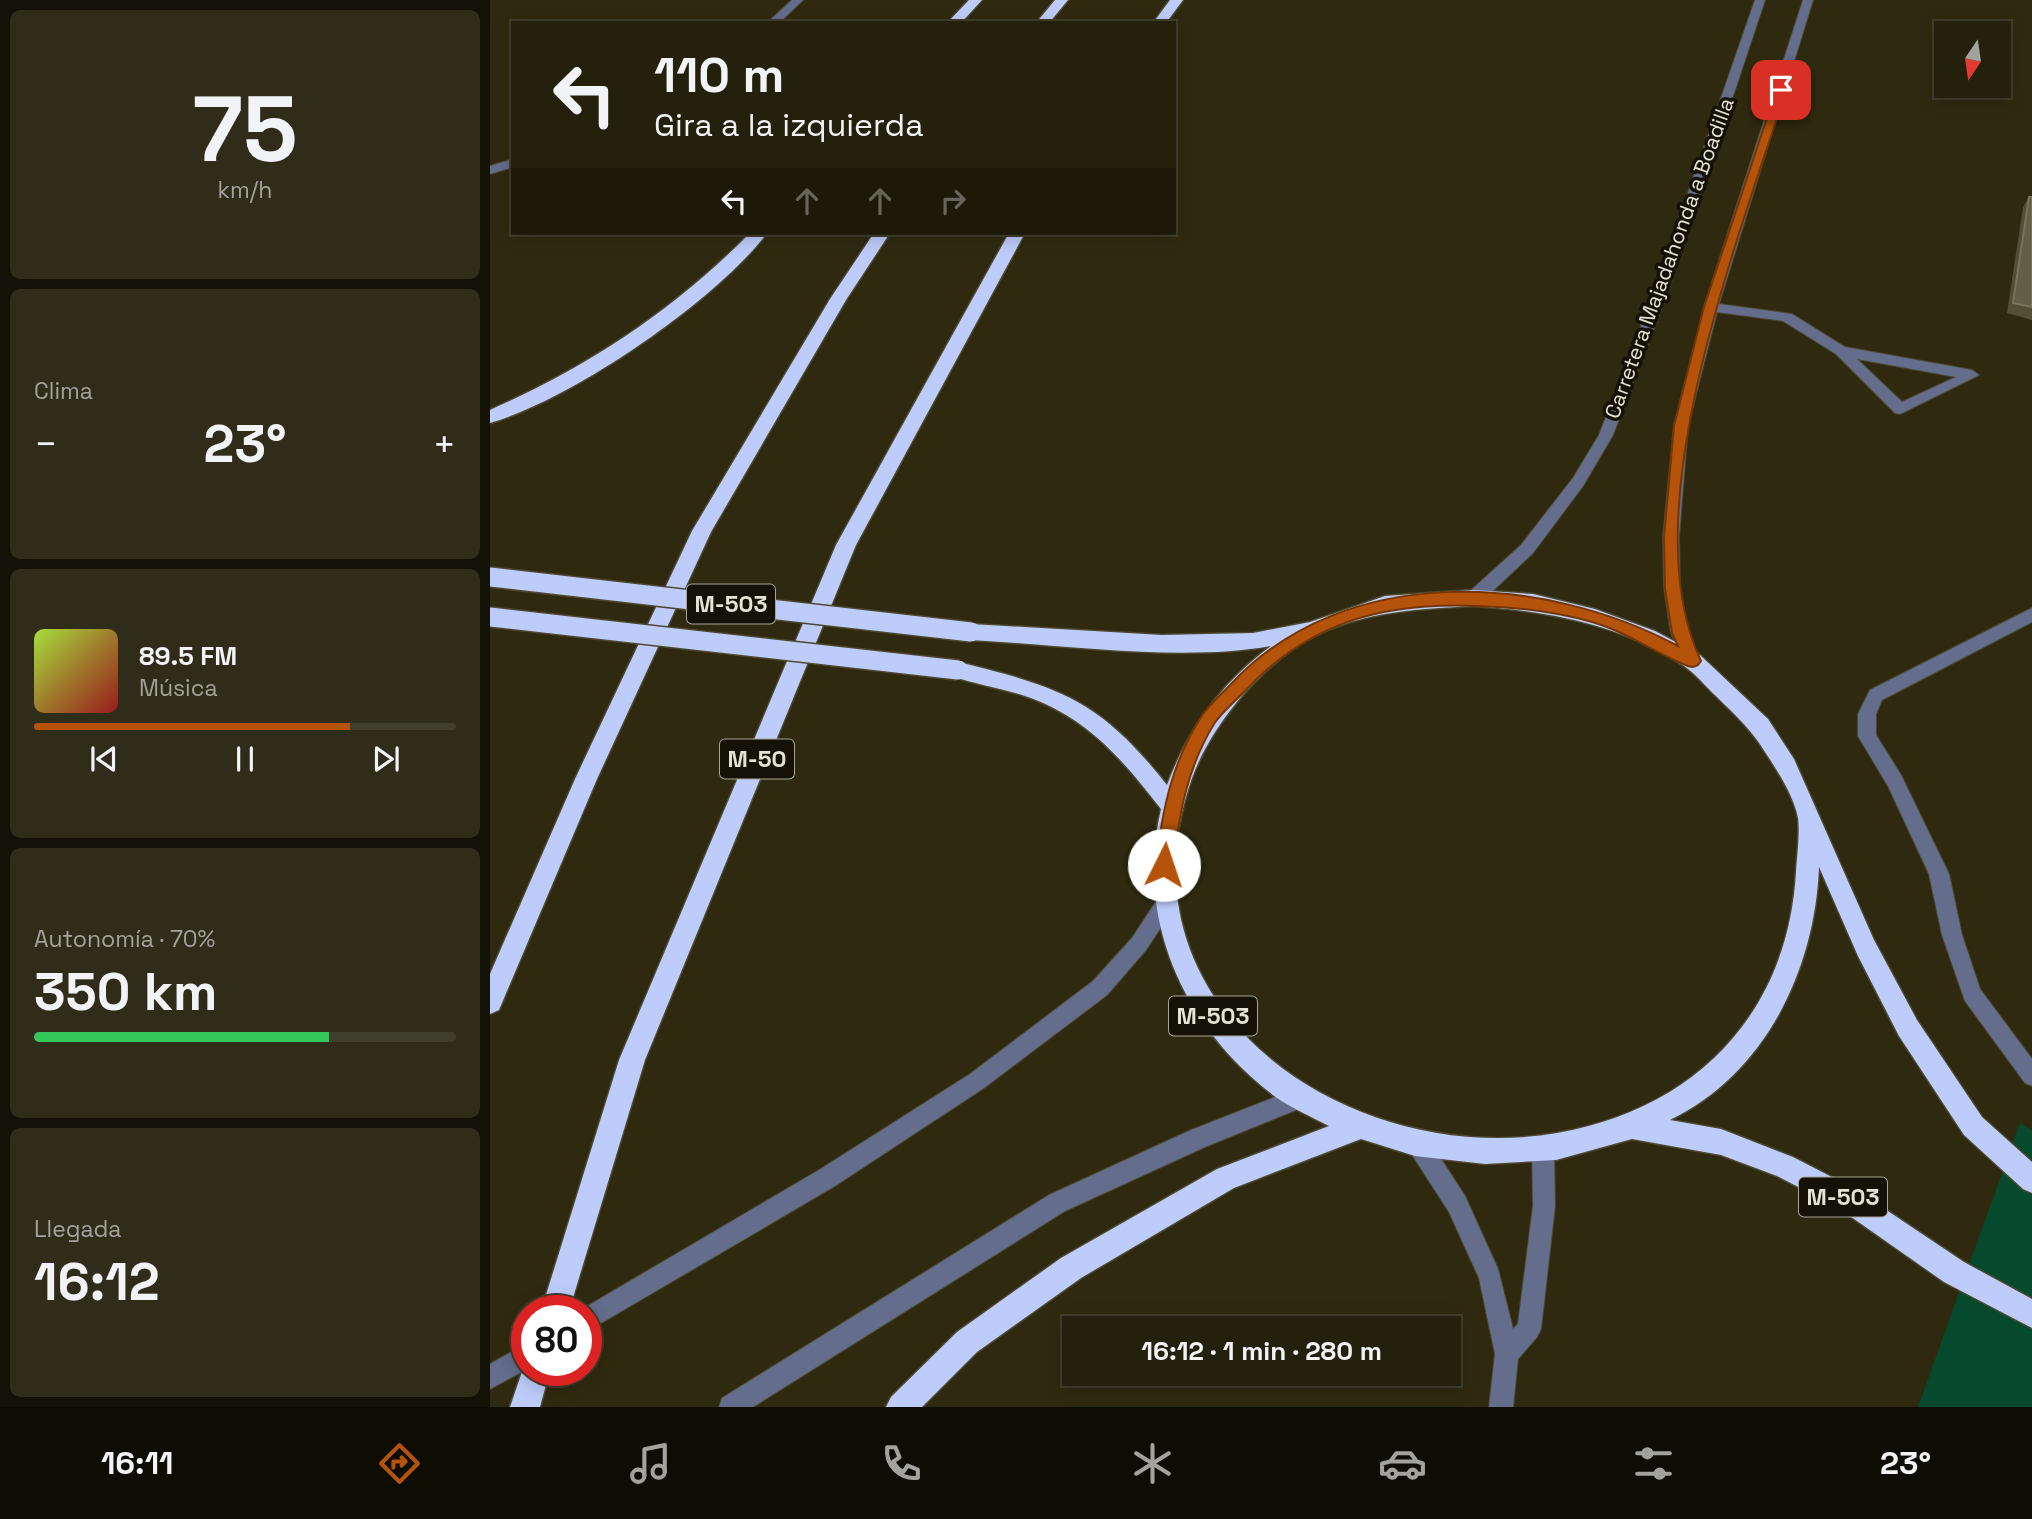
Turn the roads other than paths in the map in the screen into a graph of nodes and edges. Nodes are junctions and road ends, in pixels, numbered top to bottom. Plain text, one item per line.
1 (798, 0) edge
2 (976, 0) edge
3 (1062, 0) edge
4 (1177, 0) edge
5 (1760, 0) edge
6 (1808, 0) edge
7 (774, 21) edge
8 (955, 21) edge
9 (1044, 21) edge
10 (1161, 21) edge
11 (511, 164) edge
12 (490, 170) edge
13 (757, 235) edge
14 (881, 235) edge
15 (1016, 235) edge
16 (1710, 307) junction
17 (1841, 351) junction
18 (490, 417) edge
19 (490, 577) edge
20 (1474, 598) junction
21 (2032, 614) edge
22 (490, 617) edge
23 (1311, 630) junction
24 (1693, 661) junction
25 (1171, 806) junction
26 (1808, 812) junction
27 (1164, 906) junction
28 (490, 1002) edge
29 (2032, 1076) edge
30 (1298, 1099) junction
31 (1634, 1126) junction
32 (1360, 1127) junction
33 (1416, 1142) junction
34 (1543, 1149) junction
35 (2032, 1180) edge
36 (560, 1295) edge
37 (602, 1311) edge
38 (2032, 1314) edge
39 (1507, 1354) junction
40 (511, 1365) edge
41 (490, 1377) edge
42 (531, 1386) edge
43 (525, 1407) edge
44 (731, 1407) edge
45 (901, 1407) edge
46 (1501, 1407) edge

1 - 7 street
2 - 8 highway
3 - 9 highway
4 - 10 highway
5 - 20 street, Carretera Majadahonda a Boadilla
6 - 16 street, Carretera Majadahonda a Boadilla
11 - 12 street
13 - 18 highway
14 - 28 highway
15 - 36 highway, M-50
16 - 17 street
16 - 24 street, Carretera Majadahonda a Boadilla
17 - 17 street
19 - 23 highway, M-503, bridge
20 - 23 highway, M-503
20 - 24 highway, M-503
21 - 29 street
22 - 25 highway, M-503, bridge
23 - 25 highway, M-503
24 - 26 highway, M-503
25 - 27 highway, M-503
26 - 31 highway, M-503
26 - 35 highway, M-503
27 - 30 highway, M-503
27 - 37 street
30 - 32 highway, M-503
30 - 44 street
31 - 34 highway, M-503
31 - 38 highway, M-503
32 - 33 highway, M-503
32 - 45 highway
33 - 34 highway, M-503
33 - 39 street
34 - 39 street
39 - 46 street
40 - 41 street
42 - 43 highway

